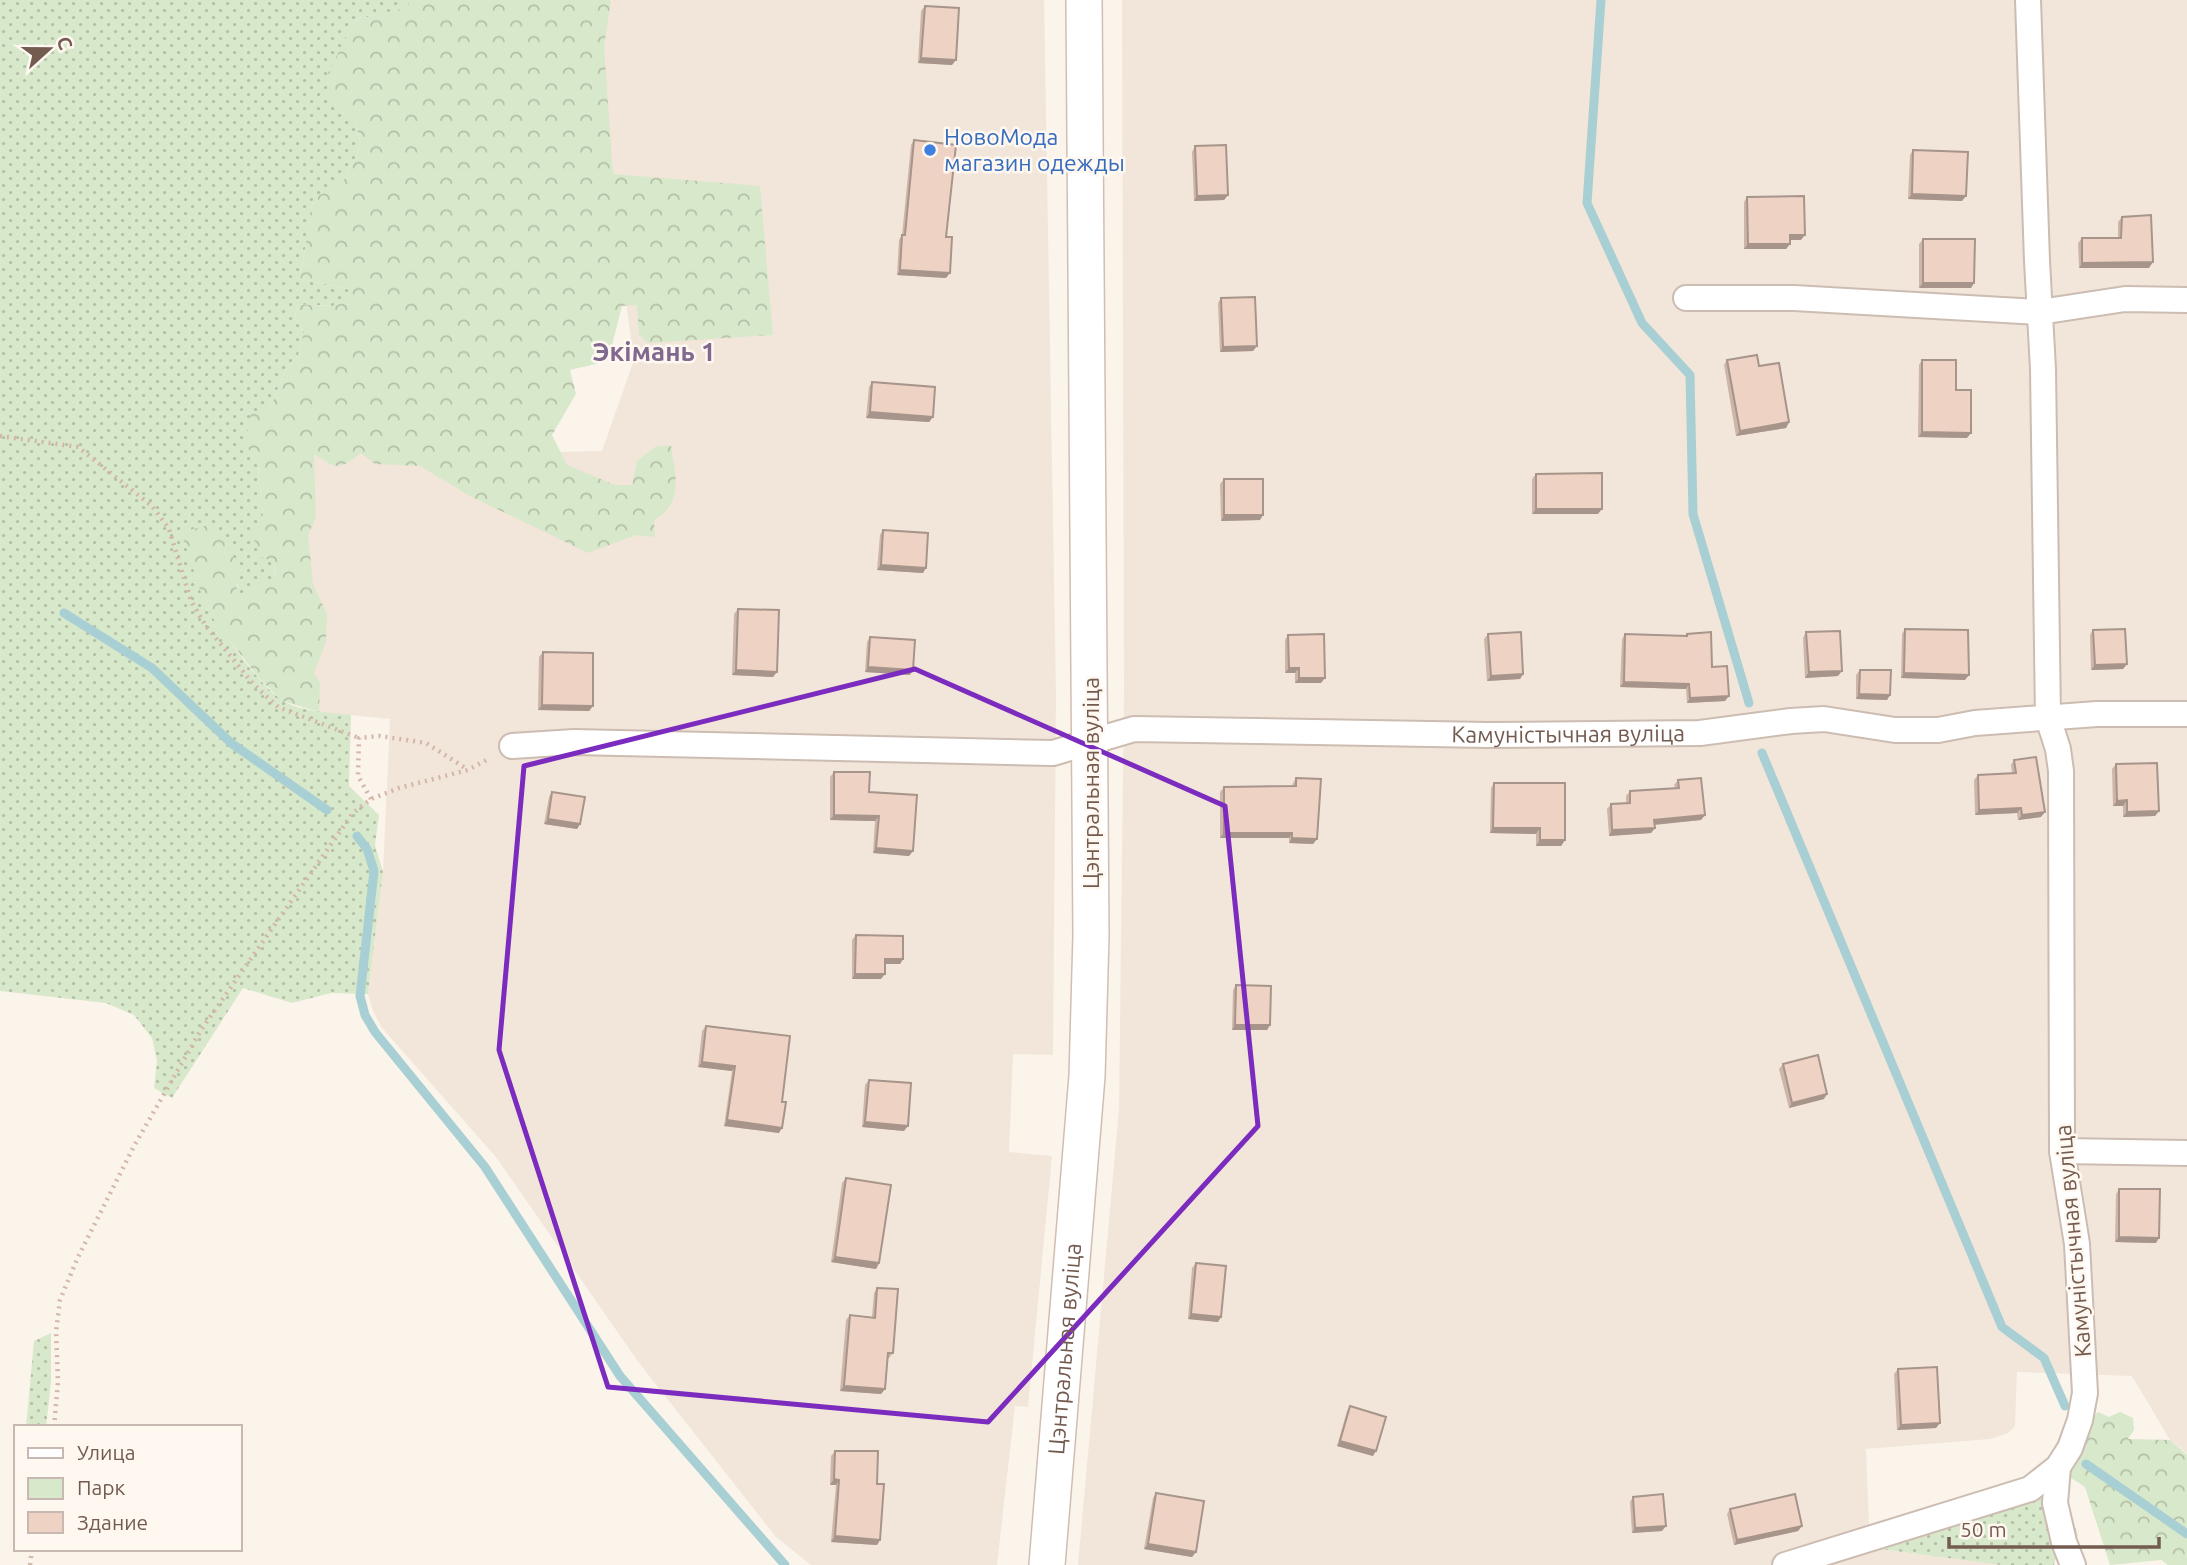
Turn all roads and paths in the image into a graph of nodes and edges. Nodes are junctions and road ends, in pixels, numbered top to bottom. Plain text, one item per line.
1 (1084, 0) edge
2 (2028, 0) edge
3 (1686, 298) dead end
4 (2187, 300) edge
5 (2040, 312) junction
6 (0, 436) edge
7 (2187, 714) edge
8 (2048, 718) junction
9 (359, 738) junction
10 (1091, 741) junction
11 (512, 746) joint
12 (468, 770) junction
13 (371, 799) junction
14 (2062, 1151) junction
15 (2187, 1153) edge
16 (54, 1425) edge
17 (2058, 1467) junction
18 (1047, 1565) edge
19 (1785, 1565) edge
20 (2073, 1565) edge

1 - 10 main road, Цэнтральная вуліца
2 - 5 street, Камуністычная вуліца
3 - 5 street
4 - 5 street
5 - 8 street, Камуністычная вуліца
6 - 9 path
7 - 8 street, Камуністычная вуліца
8 - 10 street, Камуністычная вуліца
8 - 14 street, Камуністычная вуліца
9 - 12 path
9 - 13 path
10 - 11 street, Камуністычная вуліца
10 - 18 main road, Цэнтральная вуліца
11 - 12 path
12 - 13 path
13 - 16 path
14 - 15 street
14 - 17 street, Камуністычная вуліца
17 - 19 street, Камуністычная вуліца
17 - 20 street

